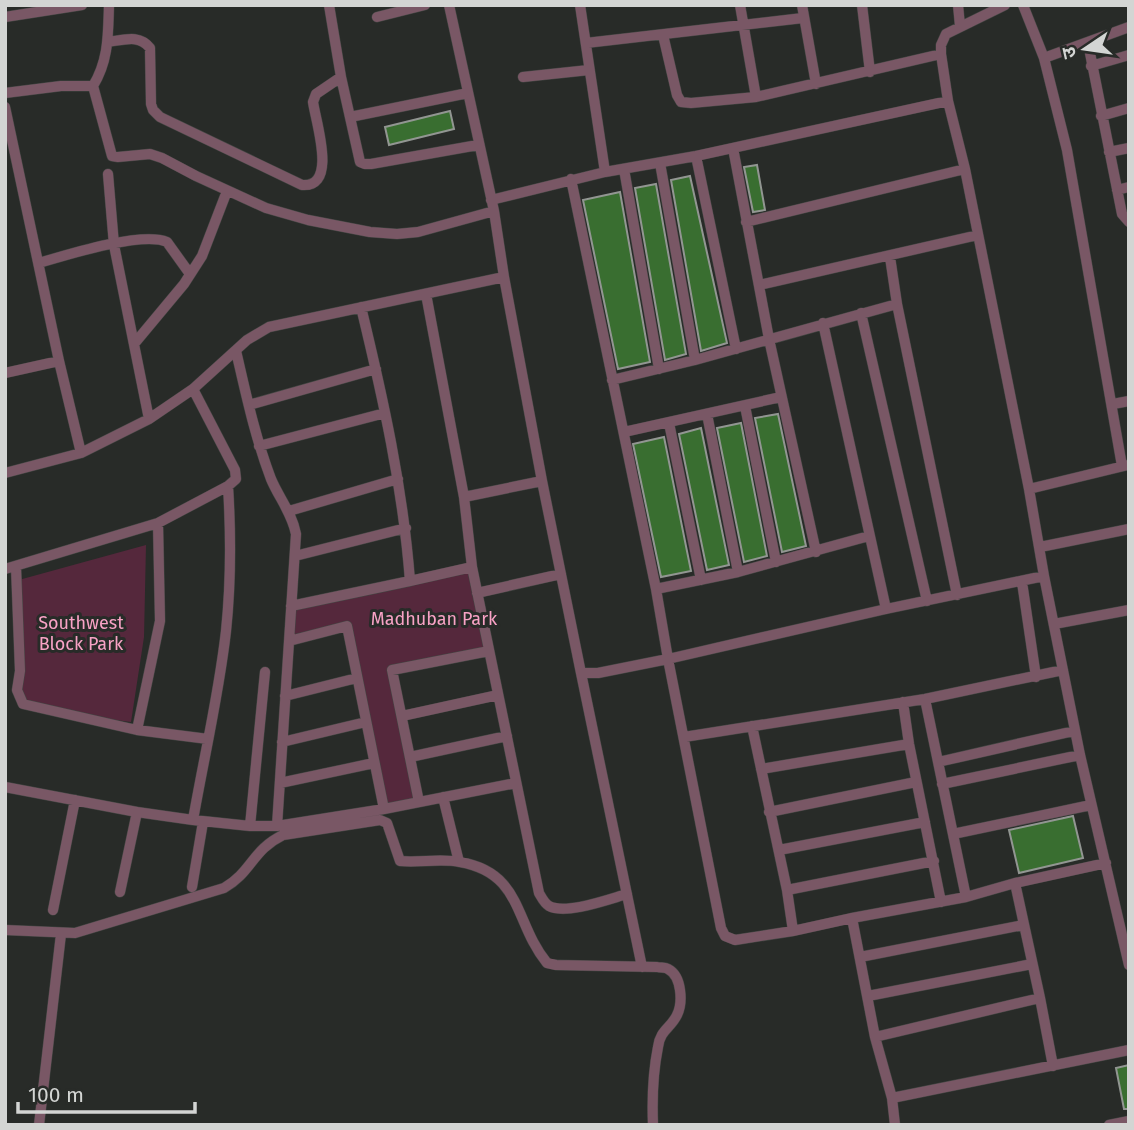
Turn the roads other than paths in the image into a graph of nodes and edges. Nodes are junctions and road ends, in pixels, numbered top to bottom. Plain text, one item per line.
1 (82, 5) edge
2 (109, 5) edge
3 (329, 5) edge
4 (425, 5) edge
5 (449, 5) edge
6 (580, 5) edge
7 (740, 5) edge
8 (802, 5) edge
9 (862, 5) edge
10 (958, 5) edge
11 (1006, 5) edge
12 (1023, 5) edge
13 (5, 17) edge
14 (377, 17) dead end
15 (803, 18) junction
16 (745, 26) junction
17 (960, 26) junction
18 (1129, 27) edge
19 (663, 35) junction
20 (108, 42) junction
21 (586, 43) junction
22 (1088, 43) junction
23 (941, 54) junction
24 (1129, 55) edge
25 (1044, 58) junction
26 (1091, 66) junction
27 (589, 70) junction
28 (870, 72) junction
29 (341, 77) junction
30 (523, 77) dead end
31 (816, 84) junction
32 (93, 86) junction
33 (5, 93) edge
34 (468, 93) junction
35 (756, 97) junction
36 (948, 101) junction
37 (5, 107) edge
38 (1129, 108) edge
39 (1101, 116) junction
40 (349, 117) junction
41 (478, 145) junction
42 (733, 148) junction
43 (1129, 148) edge
44 (1109, 152) junction
45 (696, 156) junction
46 (660, 163) junction
47 (624, 169) junction
48 (965, 169) junction
49 (605, 172) junction
50 (107, 174) dead end
51 (571, 179) junction
52 (1129, 187) edge
53 (1117, 190) junction
54 (227, 191) junction
55 (491, 200) junction
56 (494, 211) junction
57 (746, 222) junction
58 (1129, 222) edge
59 (978, 235) junction
60 (114, 245) junction
61 (890, 257) junction
62 (39, 263) junction
63 (190, 274) junction
64 (504, 277) junction
65 (759, 285) junction
66 (426, 294) junction
67 (897, 304) junction
68 (361, 307) junction
69 (861, 313) junction
70 (823, 323) junction
71 (769, 339) junction
72 (134, 344) junction
73 (736, 349) junction
74 (236, 351) junction
75 (695, 360) junction
76 (59, 361) junction
77 (376, 369) junction
78 (659, 369) junction
79 (5, 373) edge
80 (612, 380) junction
81 (193, 389) junction
82 (781, 397) junction
83 (1129, 401) edge
84 (1113, 404) junction
85 (249, 405) junction
86 (745, 406) junction
87 (385, 412) junction
88 (707, 414) junction
89 (149, 419) junction
90 (669, 423) junction
91 (624, 432) junction
92 (259, 446) junction
93 (81, 453) junction
94 (1125, 466) edge
95 (5, 473) edge
96 (398, 479) junction
97 (542, 481) junction
98 (228, 486) junction
99 (1029, 489) junction
100 (464, 497) junction
101 (289, 511) junction
102 (158, 523) junction
103 (406, 528) junction
104 (1129, 530) edge
105 (869, 537) junction
106 (1040, 548) junction
107 (816, 552) junction
108 (295, 556) junction
109 (776, 562) junction
110 (472, 567) junction
111 (11, 568) edge
112 (738, 572) junction
113 (561, 574) junction
114 (1044, 576) junction
115 (701, 580) junction
116 (410, 581) junction
117 (1021, 582) junction
118 (656, 589) junction
119 (477, 593) junction
120 (957, 595) junction
121 (926, 601) junction
122 (292, 606) junction
123 (886, 609) junction
124 (1129, 610) edge
125 (1054, 624) junction
126 (289, 641) junction
127 (489, 650) junction
128 (668, 659) junction
129 (1063, 670) junction
130 (265, 672) dead end
131 (581, 673) junction
132 (1036, 677) junction
133 (357, 678) junction
134 (498, 695) junction
135 (285, 696) junction
136 (925, 699) junction
137 (903, 702) junction
138 (402, 716) junction
139 (366, 722) junction
140 (752, 726) junction
141 (136, 730) junction
142 (1074, 730) junction
143 (507, 736) junction
144 (684, 737) junction
145 (208, 738) junction
146 (282, 741) junction
147 (909, 744) junction
148 (1080, 755) junction
149 (410, 757) junction
150 (938, 762) junction
151 (374, 763) junction
152 (761, 769) junction
153 (916, 782) junction
154 (280, 783) junction
155 (516, 783) junction
156 (942, 784) junction
157 (5, 787) edge
158 (443, 797) junction
159 (75, 800) junction
160 (419, 802) junction
161 (1091, 805) junction
162 (384, 809) junction
163 (769, 811) junction
164 (137, 812) junction
165 (198, 821) junction
166 (925, 821) junction
167 (250, 826) junction
168 (277, 826) junction
169 (953, 834) junction
170 (779, 850) junction
171 (934, 861) junction
172 (459, 862) junction
173 (1106, 863) junction
174 (1015, 883) junction
175 (192, 887) dead end
176 (787, 890) junction
177 (120, 892) dead end
178 (626, 894) junction
179 (967, 897) junction
180 (942, 902) junction
181 (53, 910) dead end
182 (852, 918) junction
183 (1124, 920) edge
184 (1023, 925) junction
185 (5, 930) edge
186 (793, 931) junction
187 (61, 934) junction
188 (860, 957) junction
189 (1032, 964) junction
190 (1129, 965) edge
191 (642, 967) junction
192 (868, 996) junction
193 (1040, 998) junction
194 (875, 1037) junction
195 (1129, 1050) edge
196 (1053, 1066) junction
197 (892, 1098) junction
198 (1129, 1121) edge
199 (39, 1125) edge
200 (653, 1125) edge
201 (895, 1125) edge
202 (1109, 1125) edge

1 - 13 street
2 - 20 street
3 - 29 street
4 - 14 street
5 - 34 street
6 - 21 street
7 - 16 street
8 - 15 street
9 - 28 street
10 - 17 street
11 - 17 street
12 - 25 street
15 - 16 street
15 - 31 street
16 - 19 street
16 - 35 street
17 - 23 street
18 - 22 street
19 - 21 street
19 - 35 street
20 - 29 street
20 - 32 street
21 - 27 street
22 - 25 street
22 - 26 street
23 - 28 street
23 - 36 street
24 - 26 street
25 - 84 street
26 - 39 street
27 - 30 street
27 - 49 street
28 - 31 street
29 - 40 street
31 - 35 street
32 - 33 street
32 - 54 street
34 - 40 street
34 - 41 street
36 - 42 street
36 - 48 street
37 - 62 street
38 - 39 street
39 - 44 street
40 - 41 street
41 - 55 street
42 - 45 street
42 - 57 street
43 - 44 street
44 - 53 street
45 - 46 street
45 - 73 street
46 - 47 street
46 - 75 street
47 - 49 street
47 - 78 street
48 - 57 street
48 - 59 street
49 - 51 street
50 - 60 street
51 - 55 street
51 - 80 street
52 - 53 street
53 - 58 street
54 - 56 street
54 - 63 street
55 - 56 street
56 - 64 street
57 - 65 street
59 - 61 street
59 - 99 street
60 - 62 street
60 - 63 street
60 - 72 street
61 - 65 street
61 - 67 street
62 - 76 street
63 - 72 street
64 - 66 street
64 - 97 street
65 - 71 street
66 - 68 street
66 - 100 street
67 - 69 street
67 - 120 street
68 - 74 street
68 - 77 street
69 - 70 street
69 - 121 street
70 - 71 street
70 - 105 street
71 - 73 street
71 - 82 street
72 - 89 street
73 - 75 street
74 - 81 street
74 - 85 street
75 - 78 street
76 - 79 street
76 - 93 street
77 - 85 street
77 - 87 street
78 - 80 street
80 - 91 street
81 - 89 street
81 - 98 street
82 - 86 street
82 - 107 street
83 - 84 street
84 - 94 street
85 - 92 street
86 - 88 street
86 - 109 street
87 - 92 street
87 - 96 street
88 - 90 street
88 - 112 street
89 - 93 street
90 - 91 street
90 - 115 street
91 - 118 street
92 - 101 street
93 - 95 street
94 - 99 street
96 - 101 street
96 - 103 street
97 - 100 street
97 - 113 street
98 - 102 street
98 - 145 street
99 - 106 street
100 - 110 street
101 - 108 street
102 - 111 street
102 - 141 street
103 - 108 street
103 - 116 street
104 - 106 street
105 - 107 street
105 - 123 street
106 - 114 street
107 - 109 street
108 - 122 street
109 - 112 street
110 - 116 street
110 - 119 street
111 - 141 street
112 - 115 street
113 - 119 street
113 - 131 street
114 - 117 street
114 - 125 street
115 - 118 street
116 - 122 street
117 - 120 street
117 - 132 street
118 - 128 street
119 - 127 street
120 - 121 street
121 - 123 street
122 - 126 street
123 - 128 street
124 - 125 street
125 - 129 street
126 - 133 street
126 - 135 street
127 - 134 street
127 - 138 street
128 - 131 street
128 - 144 street
129 - 132 street
129 - 142 street
130 - 167 street
131 - 178 street
132 - 136 street
133 - 135 street
133 - 139 street
134 - 138 street
134 - 143 street
135 - 146 street
136 - 137 street
136 - 150 street
137 - 140 street
137 - 147 street
138 - 149 street
139 - 146 street
139 - 151 street
140 - 144 street
140 - 152 street
141 - 145 street
142 - 148 street
142 - 150 street
143 - 149 street
143 - 155 street
144 - 186 street
145 - 165 street
146 - 154 street
147 - 152 street
147 - 153 street
148 - 156 street
148 - 161 street
149 - 160 street
150 - 156 street
151 - 154 street
151 - 162 street
152 - 163 street
153 - 163 street
153 - 166 street
154 - 168 street
155 - 158 street
155 - 178 street
156 - 169 street
157 - 159 street
158 - 160 street
158 - 172 street
159 - 164 street
159 - 181 street
160 - 162 street
161 - 169 street
161 - 173 street
162 - 168 street
163 - 170 street
164 - 165 street
164 - 177 street
165 - 167 street
165 - 175 street
166 - 170 street
166 - 171 street
167 - 168 street
169 - 179 street
170 - 176 street
171 - 176 street
171 - 180 street
172 - 187 street
172 - 191 street
173 - 174 street
173 - 183 street
174 - 179 street
174 - 184 street
176 - 186 street
178 - 191 street
179 - 180 street
180 - 182 street
182 - 186 street
182 - 188 street
183 - 190 street
184 - 188 street
184 - 189 street
185 - 187 street
187 - 199 street
188 - 192 street
189 - 192 street
189 - 193 street
191 - 200 street
192 - 194 street
193 - 194 street
193 - 196 street
194 - 197 street
195 - 196 street
196 - 197 street
197 - 201 street
198 - 202 street

